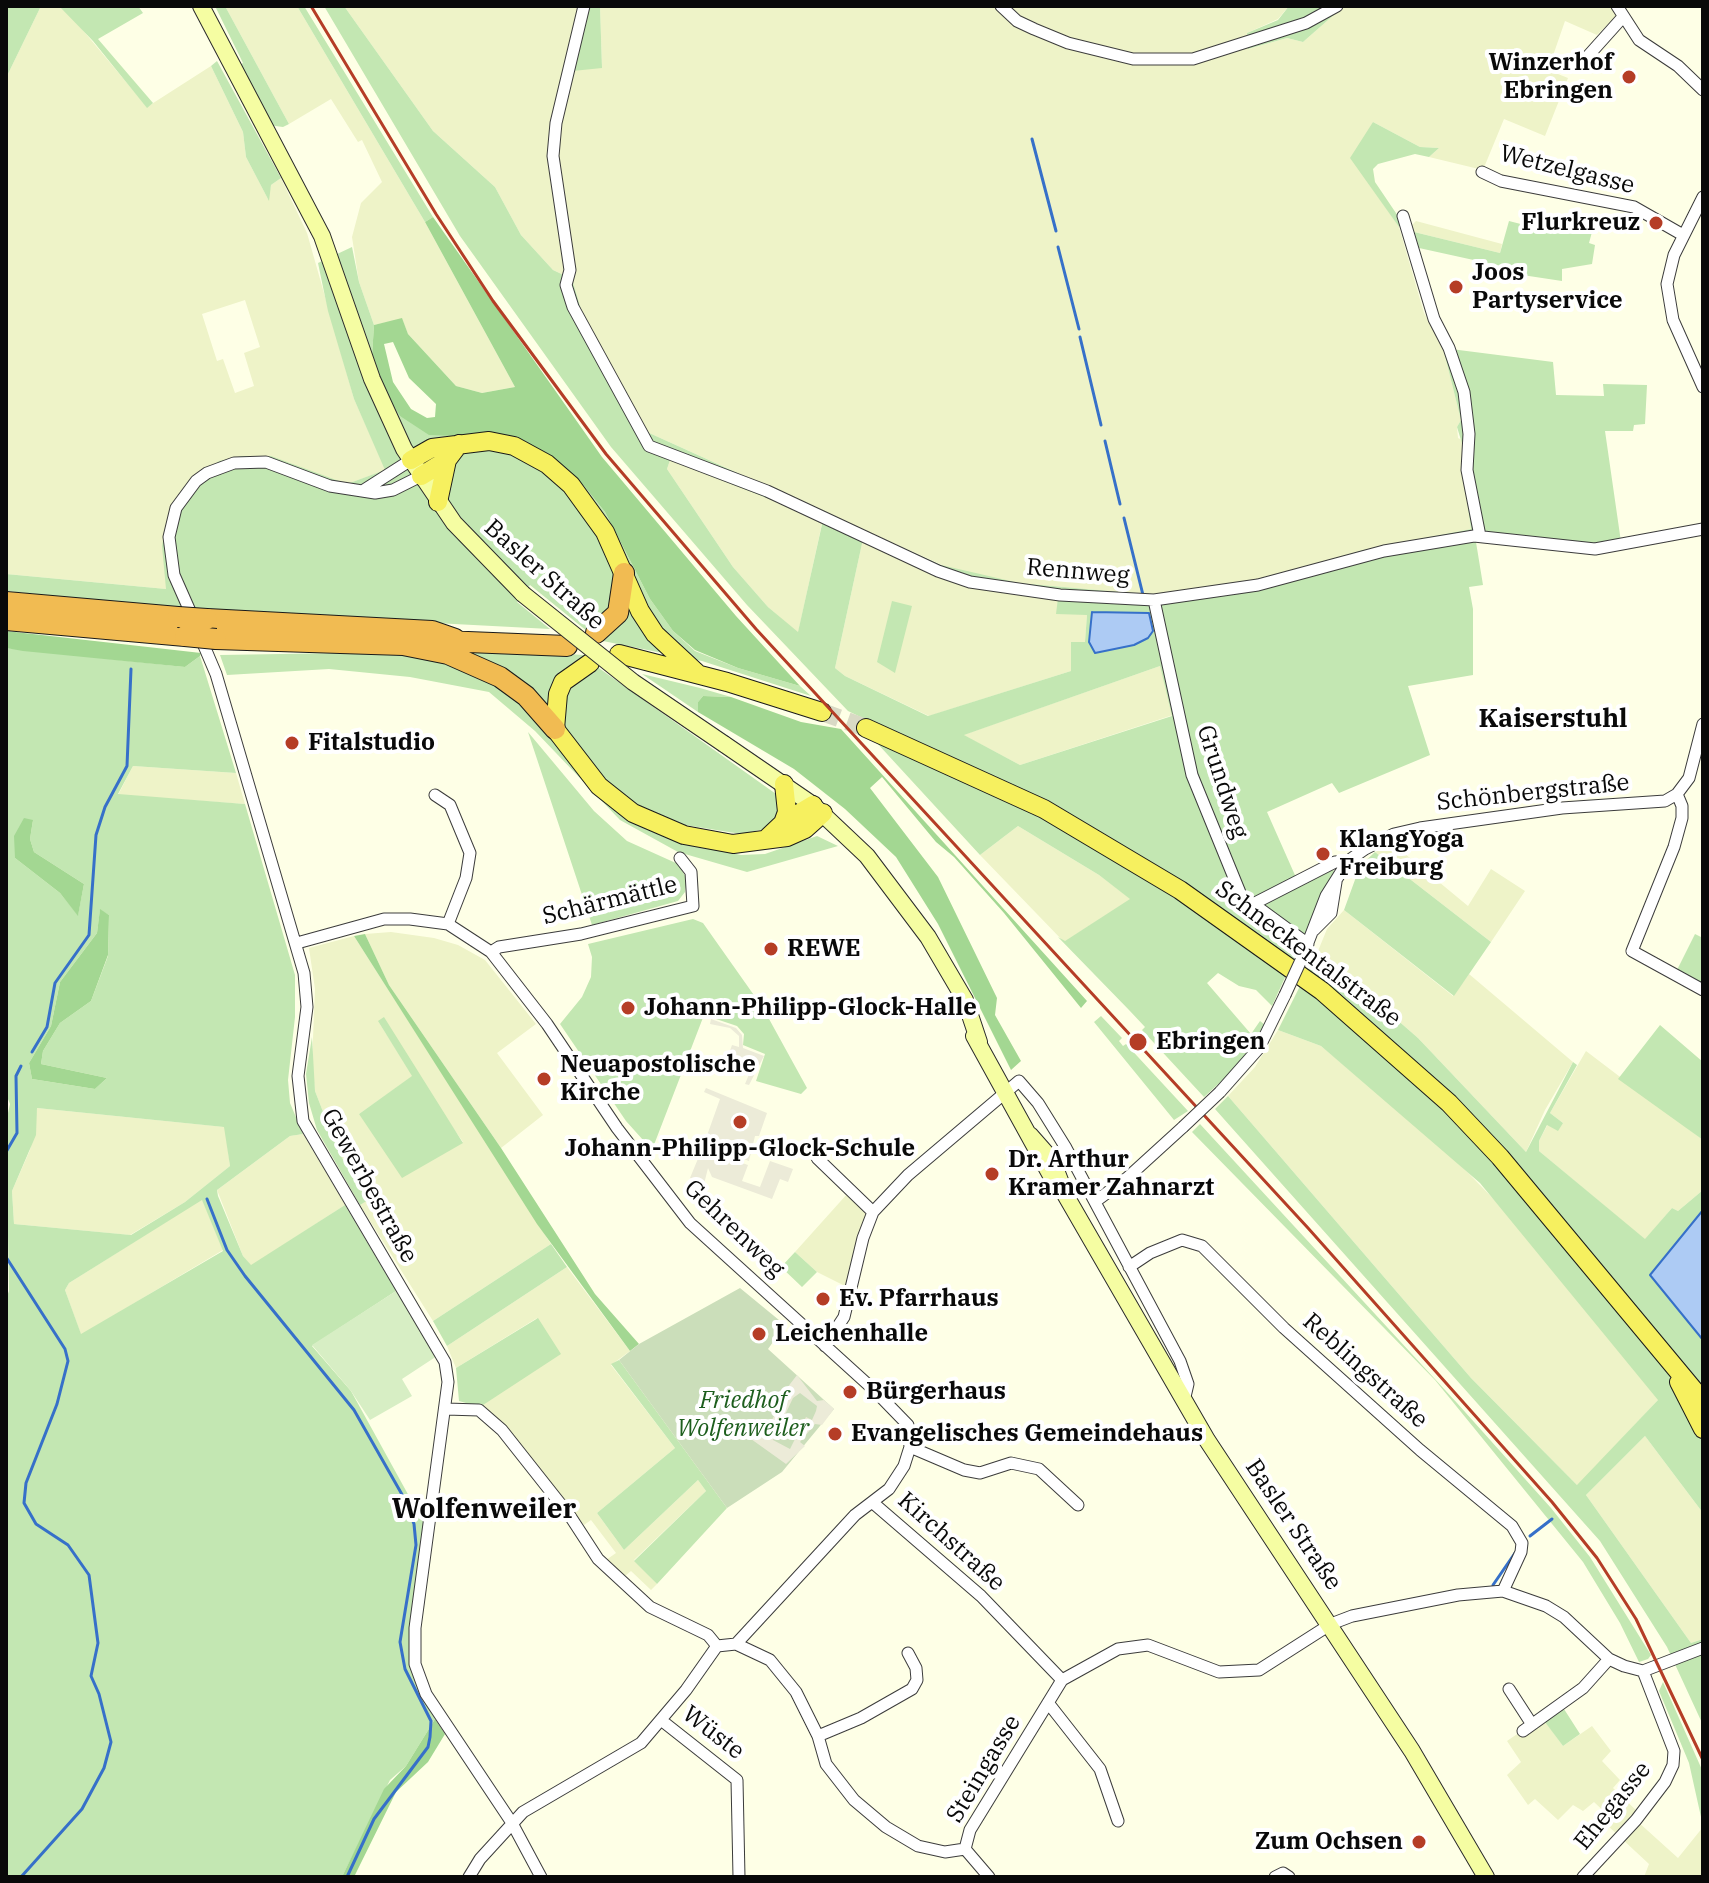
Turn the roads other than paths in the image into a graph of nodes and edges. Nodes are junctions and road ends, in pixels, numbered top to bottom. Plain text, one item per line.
1 (201, 6) edge
2 (584, 6) edge
3 (1001, 6) edge
4 (1337, 6) edge
5 (1620, 12) edge
6 (1579, 66) dead end
7 (1703, 90) edge
8 (1482, 172) dead end
9 (1703, 197) edge
10 (1403, 216) dead end
11 (1683, 235) junction
12 (1703, 387) edge
13 (459, 444) junction
14 (447, 460) junction
15 (416, 468) junction
16 (364, 490) junction
17 (438, 502) junction
18 (1703, 529) edge
19 (1480, 536) junction
20 (624, 573) junction
21 (1154, 600) junction
22 (6, 602) edge
23 (6, 620) edge
24 (181, 626) junction
25 (596, 633) dead end
26 (455, 639) junction
27 (403, 645) junction
28 (567, 646) dead end
29 (619, 654) dead end
30 (590, 663) dead end
31 (697, 673) junction
32 (822, 712) tunnel mouth
33 (1703, 724) edge
34 (866, 728) tunnel mouth
35 (555, 729) junction
36 (784, 784) junction
37 (1677, 794) junction
38 (435, 795) dead end
39 (818, 809) junction
40 (783, 823) junction
41 (763, 841) junction
42 (680, 858) dead end
43 (1348, 861) junction
44 (1255, 903) junction
45 (448, 924) junction
46 (297, 943) junction
47 (1308, 944) junction
48 (491, 952) junction
49 (1703, 990) edge
50 (1007, 1091) junction
51 (817, 1158) dead end
52 (1096, 1201) junction
53 (873, 1212) junction
54 (1129, 1267) junction
55 (825, 1346) junction
56 (1669, 1362) junction
57 (1184, 1401) junction
58 (1703, 1401) edge
59 (446, 1409) junction
60 (1703, 1429) edge
61 (910, 1447) junction
62 (872, 1502) junction
63 (1078, 1505) dead end
64 (1503, 1591) junction
65 (1331, 1624) junction
66 (736, 1644) junction
67 (717, 1646) junction
68 (1703, 1648) edge
69 (908, 1653) dead end
70 (1609, 1659) junction
71 (1643, 1671) junction
72 (1062, 1680) junction
73 (1509, 1689) dead end
74 (1049, 1704) junction
75 (661, 1720) junction
76 (818, 1736) junction
77 (1118, 1821) dead end
78 (512, 1823) junction
79 (965, 1849) junction
80 (469, 1877) edge
81 (541, 1877) edge
82 (739, 1877) edge
83 (989, 1877) edge
84 (1275, 1877) edge
85 (1289, 1877) edge
86 (1486, 1877) edge
87 (1583, 1877) edge

1 - 15 main road, Basler Straße
2 - 21 street, Rennweg
3 - 4 street
5 - 6 street
5 - 7 street
8 - 11 street, Wetzelgasse
9 - 11 street
10 - 19 street
11 - 12 street
13 - 14 main road
13 - 15 main road
13 - 20 main road
14 - 15 main road
14 - 17 main road
15 - 16 street
15 - 16 street, Gewerbestraße
15 - 17 main road, Basler Straße
16 - 46 street, Gewerbestraße
17 - 36 main road, Basler Straße, bridge
18 - 19 street, Rennweg
19 - 21 street, Rennweg
20 - 25 highway
20 - 31 main road
21 - 44 street, Grundweg
22 - 24 highway
23 - 24 highway
24 - 26 highway, bridge
24 - 27 highway, bridge
26 - 27 highway
26 - 28 highway
27 - 35 highway
29 - 31 main road
30 - 35 main road
31 - 32 main road
33 - 37 street
34 - 56 main road, Schneckentalstraße
35 - 41 main road
36 - 39 main road, Basler Straße
36 - 40 main road
37 - 43 street, Schönbergstraße
37 - 49 street
38 - 45 street
39 - 40 main road
39 - 41 main road
39 - 50 main road, Basler Straße
40 - 41 main road
42 - 48 street, Schärmättle
43 - 44 street
43 - 47 street, Schönbergstraße
44 - 47 street, Grundweg
45 - 46 street, Gehrenweg
45 - 48 street, Gehrenweg
46 - 59 street, Gewerbestraße
47 - 52 street, Schönbergstraße, bridge
48 - 55 street, Gehrenweg
50 - 52 street
50 - 53 street
50 - 57 main road, Basler Straße
51 - 53 street
52 - 54 street
53 - 55 street
54 - 57 street
54 - 64 street, Reblingstraße
55 - 61 street
56 - 58 main road, Schneckentalstraße
56 - 60 main road, Schneckentalstraße
57 - 65 main road, Basler Straße
59 - 67 street
59 - 78 street, Gewerbestraße
61 - 62 street, Kirchstraße
61 - 63 street
62 - 66 street
62 - 72 street, Kirchstraße
64 - 65 street
64 - 70 street
65 - 72 street
65 - 86 main road, Basler Straße
66 - 67 street
66 - 76 street
67 - 75 street
68 - 71 street
69 - 76 street
70 - 71 street
70 - 73 street
71 - 87 street, Ehegasse
72 - 74 street, Steingasse
74 - 77 street
74 - 79 street, Steingasse
75 - 78 street
75 - 82 street, Wüste
76 - 79 street
78 - 80 street
78 - 81 street, Gewerbestraße
79 - 83 street, Steingasse
84 - 85 street

